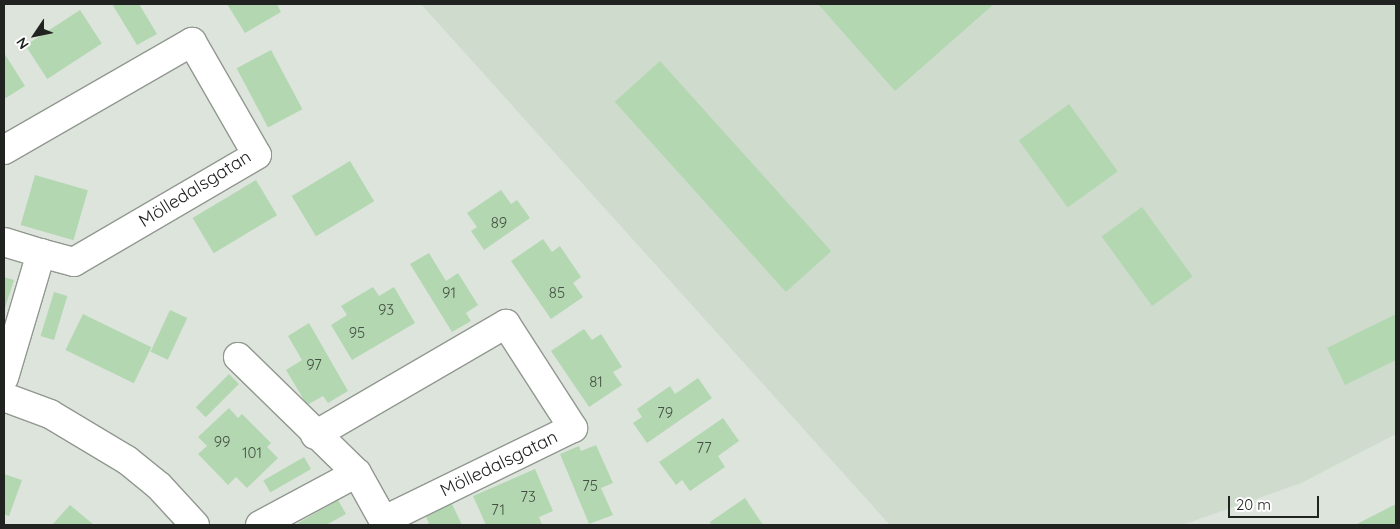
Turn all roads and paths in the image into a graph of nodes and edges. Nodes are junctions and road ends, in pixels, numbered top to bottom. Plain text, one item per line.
1 (4, 150) edge
2 (4, 242) edge
3 (41, 253) junction
4 (238, 357) dead end
5 (4, 378) edge
6 (4, 397) edge
7 (316, 435) junction
8 (357, 473) junction
9 (385, 523) edge
10 (195, 525) edge
11 (260, 525) edge

1 - 3 street, Mölledalsgatan
2 - 3 street
3 - 5 street
4 - 7 street
6 - 10 street
7 - 8 street
7 - 9 street, Mölledalsgatan
8 - 9 street
8 - 11 street

